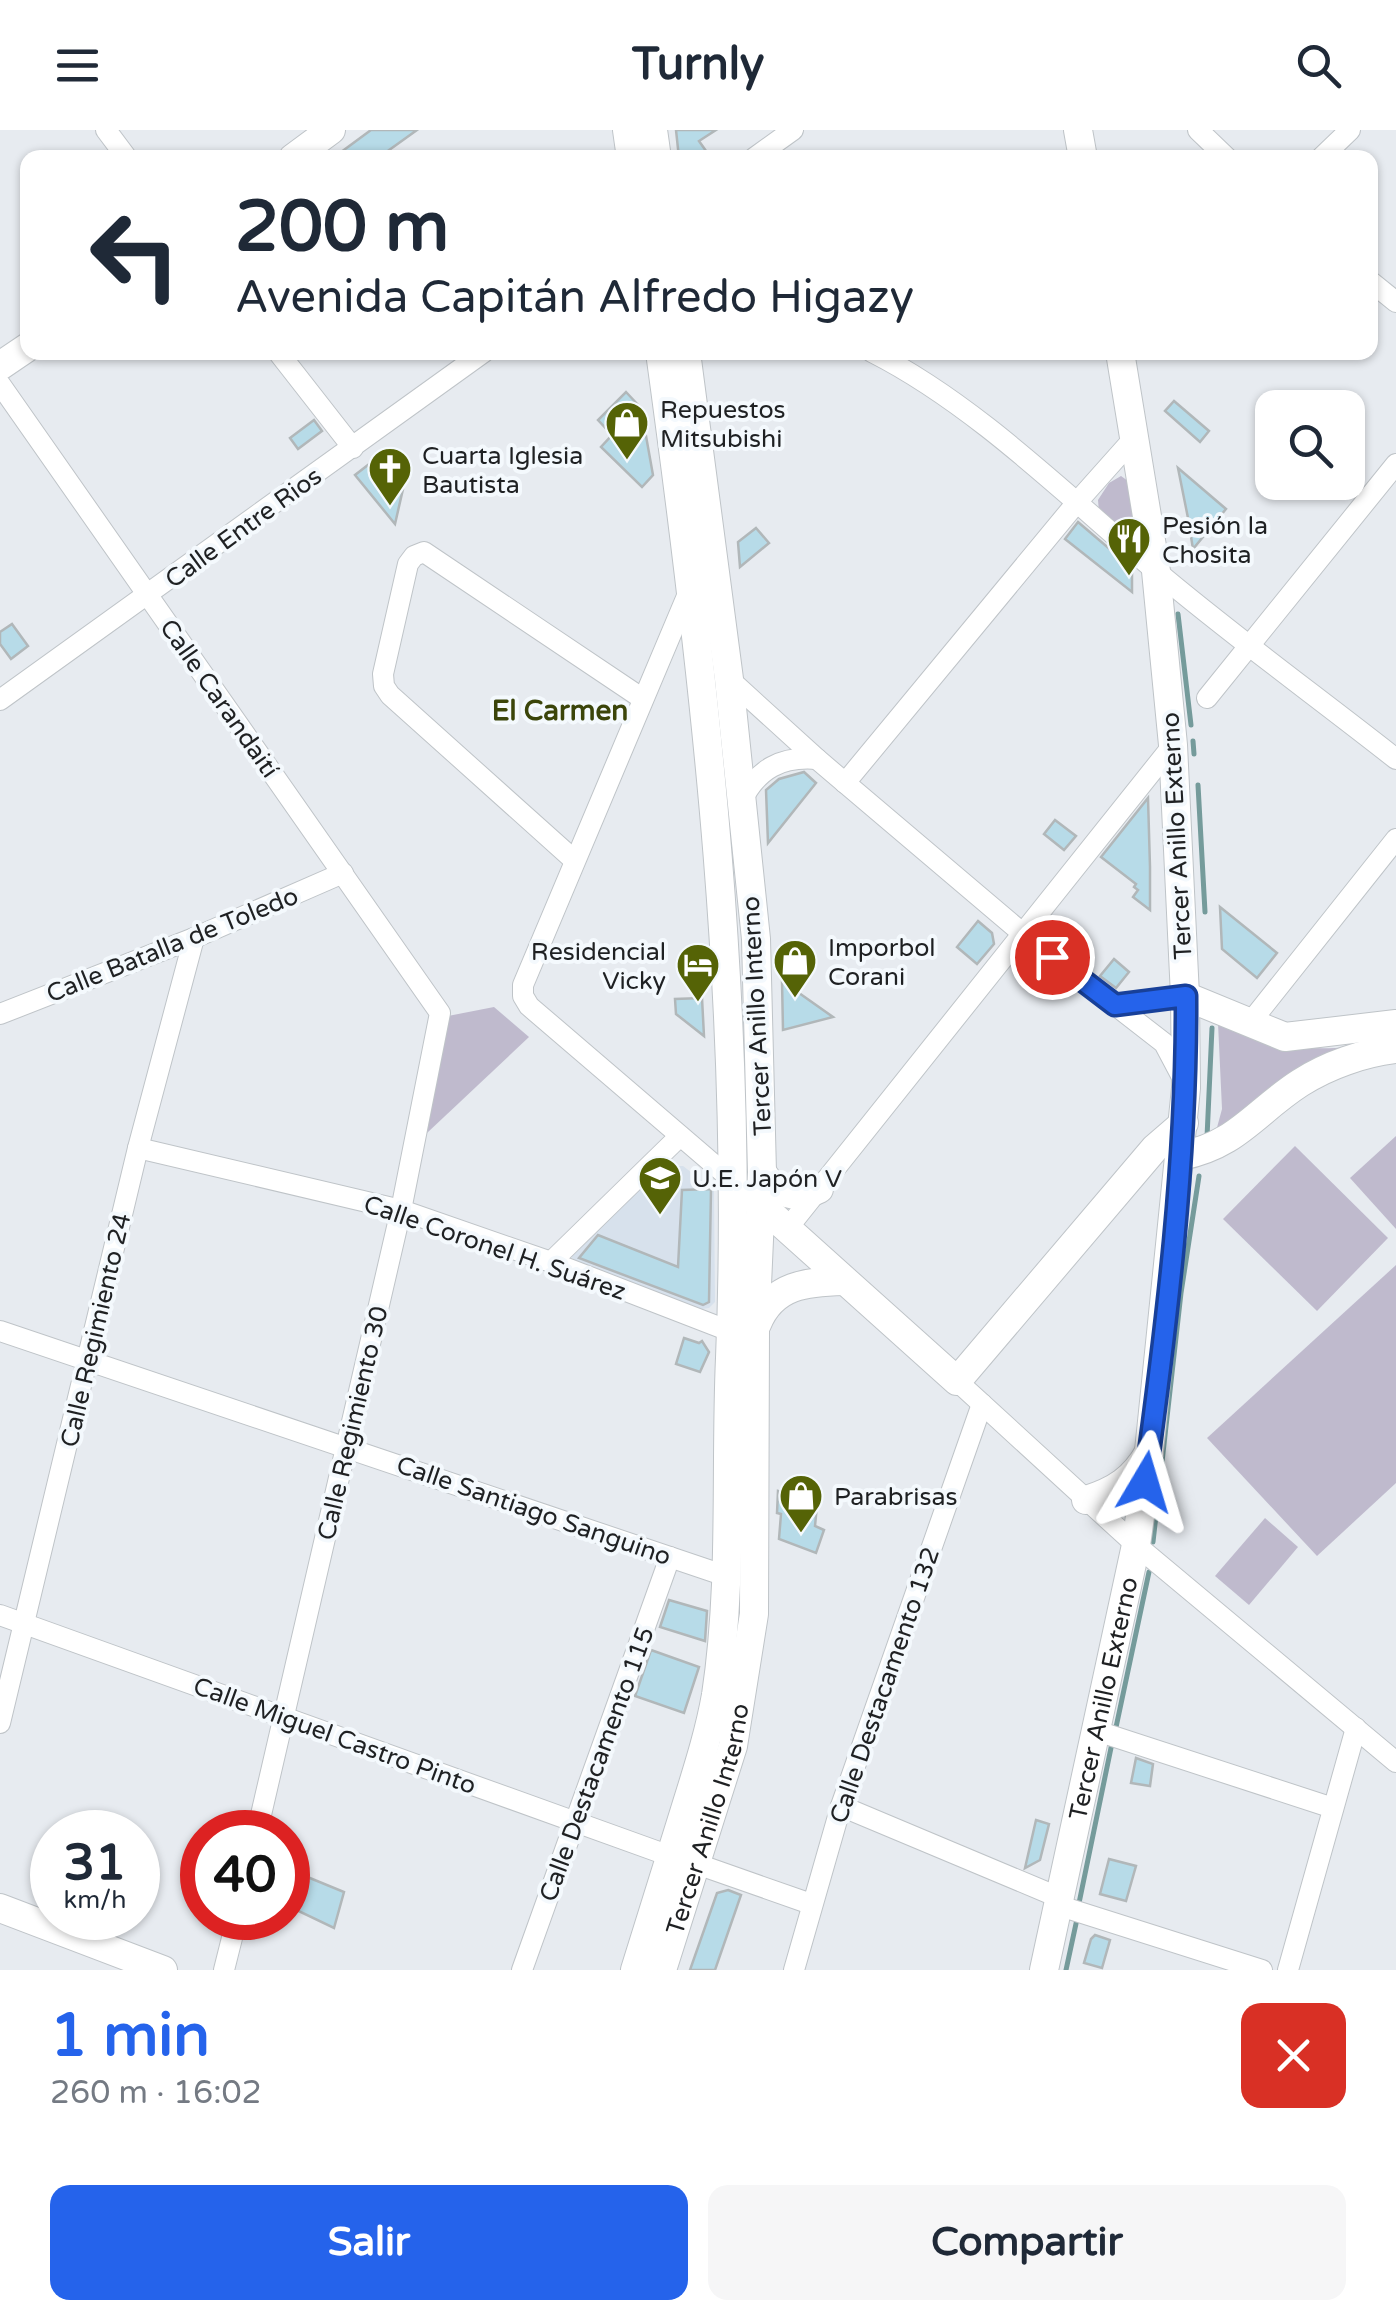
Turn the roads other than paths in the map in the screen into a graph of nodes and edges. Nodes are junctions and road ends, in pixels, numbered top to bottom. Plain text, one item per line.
1 (331, 130) edge
2 (793, 130) edge
3 (1198, 130) edge
4 (1350, 130) edge
5 (304, 150) edge
6 (765, 150) edge
7 (1219, 150) edge
8 (1329, 150) edge
9 (284, 360) edge
10 (473, 360) edge
11 (661, 360) edge
12 (687, 360) edge
13 (888, 360) edge
14 (1121, 360) edge
15 (0, 384) edge
16 (665, 389) junction
17 (696, 430) junction
18 (1135, 437) junction
19 (353, 448) junction
20 (1396, 464) edge
21 (677, 480) junction
22 (1078, 502) junction
23 (708, 525) junction
24 (1156, 571) junction
25 (148, 596) junction
26 (684, 630) junction
27 (1250, 645) junction
28 (729, 679) junction
29 (1206, 698) dead end
30 (643, 699) junction
31 (0, 700) edge
32 (1173, 746) junction
33 (817, 759) junction
34 (1396, 759) edge
35 (845, 783) junction
36 (742, 800) junction
37 (1396, 838) edge
38 (574, 860) junction
39 (342, 874) junction
40 (1021, 932) junction
41 (194, 938) junction
42 (1186, 996) junction
43 (1115, 1005) junction
44 (440, 1013) joint
45 (0, 1014) edge
46 (1249, 1024) junction
47 (1396, 1024) edge
48 (1396, 1049) edge
49 (1186, 1088) junction
50 (732, 1106) junction
51 (1184, 1124) junction
52 (680, 1136) junction
53 (138, 1148) junction
54 (1181, 1156) junction
55 (762, 1172) junction
56 (732, 1180) junction
57 (819, 1189) junction
58 (761, 1206) junction
59 (401, 1210) junction
60 (787, 1230) junction
61 (551, 1262) junction
62 (844, 1281) junction
63 (0, 1331) edge
64 (739, 1339) junction
65 (88, 1360) junction
66 (957, 1381) junction
67 (982, 1404) junction
68 (346, 1446) junction
69 (1149, 1451) junction
70 (1086, 1500) junction
71 (1140, 1547) junction
72 (670, 1557) junction
73 (726, 1576) junction
74 (754, 1614) junction
75 (0, 1615) edge
76 (26, 1624) junction
77 (285, 1717) junction
78 (0, 1723) edge
79 (1356, 1728) junction
80 (1102, 1733) junction
81 (1396, 1762) edge
82 (841, 1806) junction
83 (1333, 1808) junction
84 (262, 1810) edge
85 (575, 1820) junction
86 (683, 1860) junction
87 (811, 1904) junction
88 (1068, 1906) junction
89 (0, 1908) edge
90 (231, 1940) edge
91 (164, 1970) edge
92 (224, 1970) edge
93 (522, 1970) edge
94 (634, 1970) edge
95 (662, 1970) edge
96 (794, 1970) edge
97 (1044, 1970) edge
98 (1262, 1970) edge
99 (1288, 1970) edge

1 - 5 main road
2 - 6 street
3 - 7 street
4 - 8 street
9 - 19 street
10 - 19 street, Calle Entre Rios
11 - 16 main road, Tercer Anillo Interno
12 - 17 main road, Tercer Anillo Interno
13 - 22 street
14 - 18 main road, Tercer Anillo Externo
15 - 25 street, Calle Carandaití
16 - 17 main road
16 - 21 main road, Tercer Anillo Interno
17 - 23 main road, Tercer Anillo Interno
18 - 22 street
18 - 24 main road, Tercer Anillo Externo
19 - 25 street, Calle Entre Rios
20 - 27 street
21 - 23 main road
21 - 26 main road, Tercer Anillo Interno
22 - 24 street
22 - 35 street
23 - 28 main road, Tercer Anillo Interno
24 - 27 street
24 - 32 main road, Tercer Anillo Externo
25 - 31 street, Calle Entre Rios
25 - 39 street, Calle Carandaití
26 - 30 street
26 - 50 main road, Tercer Anillo Interno
27 - 29 street
27 - 34 street
28 - 33 street
28 - 36 main road, Tercer Anillo Interno
30 - 38 street
30 - 38 street
32 - 40 street
32 - 42 main road, Tercer Anillo Externo
33 - 35 street
33 - 36 street
35 - 40 street
36 - 55 main road, Tercer Anillo Interno
37 - 46 street
38 - 52 street
39 - 41 street, Calle Batalla de Toledo
39 - 44 street, Calle Carandaití
40 - 43 street
40 - 57 street
41 - 45 street, Calle Batalla de Toledo
41 - 53 street, Calle Regimiento 24
42 - 43 street
42 - 46 main road
42 - 49 main road, Tercer Anillo Externo
43 - 49 street
44 - 59 street, Calle Regimiento 30
46 - 47 main road
48 - 54 main road
49 - 51 main road, Tercer Anillo Externo
50 - 56 main road, Tercer Anillo Interno
50 - 58 main road
51 - 54 main road, Tercer Anillo Externo
51 - 66 main road
52 - 56 street
52 - 61 street
53 - 59 street, Calle Coronel H. Suárez
53 - 65 street, Calle Regimiento 24
54 - 69 main road, Tercer Anillo Externo
55 - 57 main road
55 - 58 main road, Tercer Anillo Interno
56 - 64 main road, Tercer Anillo Interno
57 - 60 street
58 - 60 main road
58 - 64 main road, Tercer Anillo Interno
59 - 61 street, Calle Coronel H. Suárez
59 - 68 street, Calle Regimiento 30
60 - 62 main road
61 - 64 street, Calle Coronel H. Suárez
62 - 64 main road
62 - 66 main road
63 - 65 street, Calle Santiago Sanguino
64 - 73 main road, Tercer Anillo Interno
64 - 74 main road, Tercer Anillo Interno
65 - 68 street, Calle Santiago Sanguino
65 - 76 street, Calle Regimiento 24
66 - 67 street
67 - 70 street
67 - 82 street, Calle Destacamento 132
68 - 72 street, Calle Santiago Sanguino
68 - 77 street, Calle Regimiento 30
69 - 70 main road
69 - 71 main road, Tercer Anillo Externo
70 - 71 street
71 - 79 street
71 - 80 main road, Tercer Anillo Externo
72 - 73 street, Calle Santiago Sanguino
72 - 85 street, Calle Destacamento 115
73 - 74 main road
73 - 86 main road, Tercer Anillo Interno
74 - 86 main road, Tercer Anillo Interno
75 - 76 street, Calle Miguel Castro Pinto
76 - 77 street, Calle Miguel Castro Pinto
76 - 78 street, Calle Regimiento 24
77 - 84 street, Calle Regimiento 30
77 - 85 street, Calle Miguel Castro Pinto
79 - 81 street
79 - 83 street
80 - 83 street
80 - 88 main road, Tercer Anillo Externo
82 - 87 street, Calle Destacamento 132
82 - 88 street
83 - 99 street
85 - 86 street, Calle Miguel Castro Pinto
85 - 93 street, Calle Destacamento 115
86 - 87 street, Calle Miguel Castro Pinto
86 - 94 main road, Tercer Anillo Interno
86 - 95 main road, Tercer Anillo Interno
87 - 96 street, Calle Destacamento 132
88 - 97 main road, Tercer Anillo Externo
88 - 98 street
89 - 91 main road
90 - 92 street

